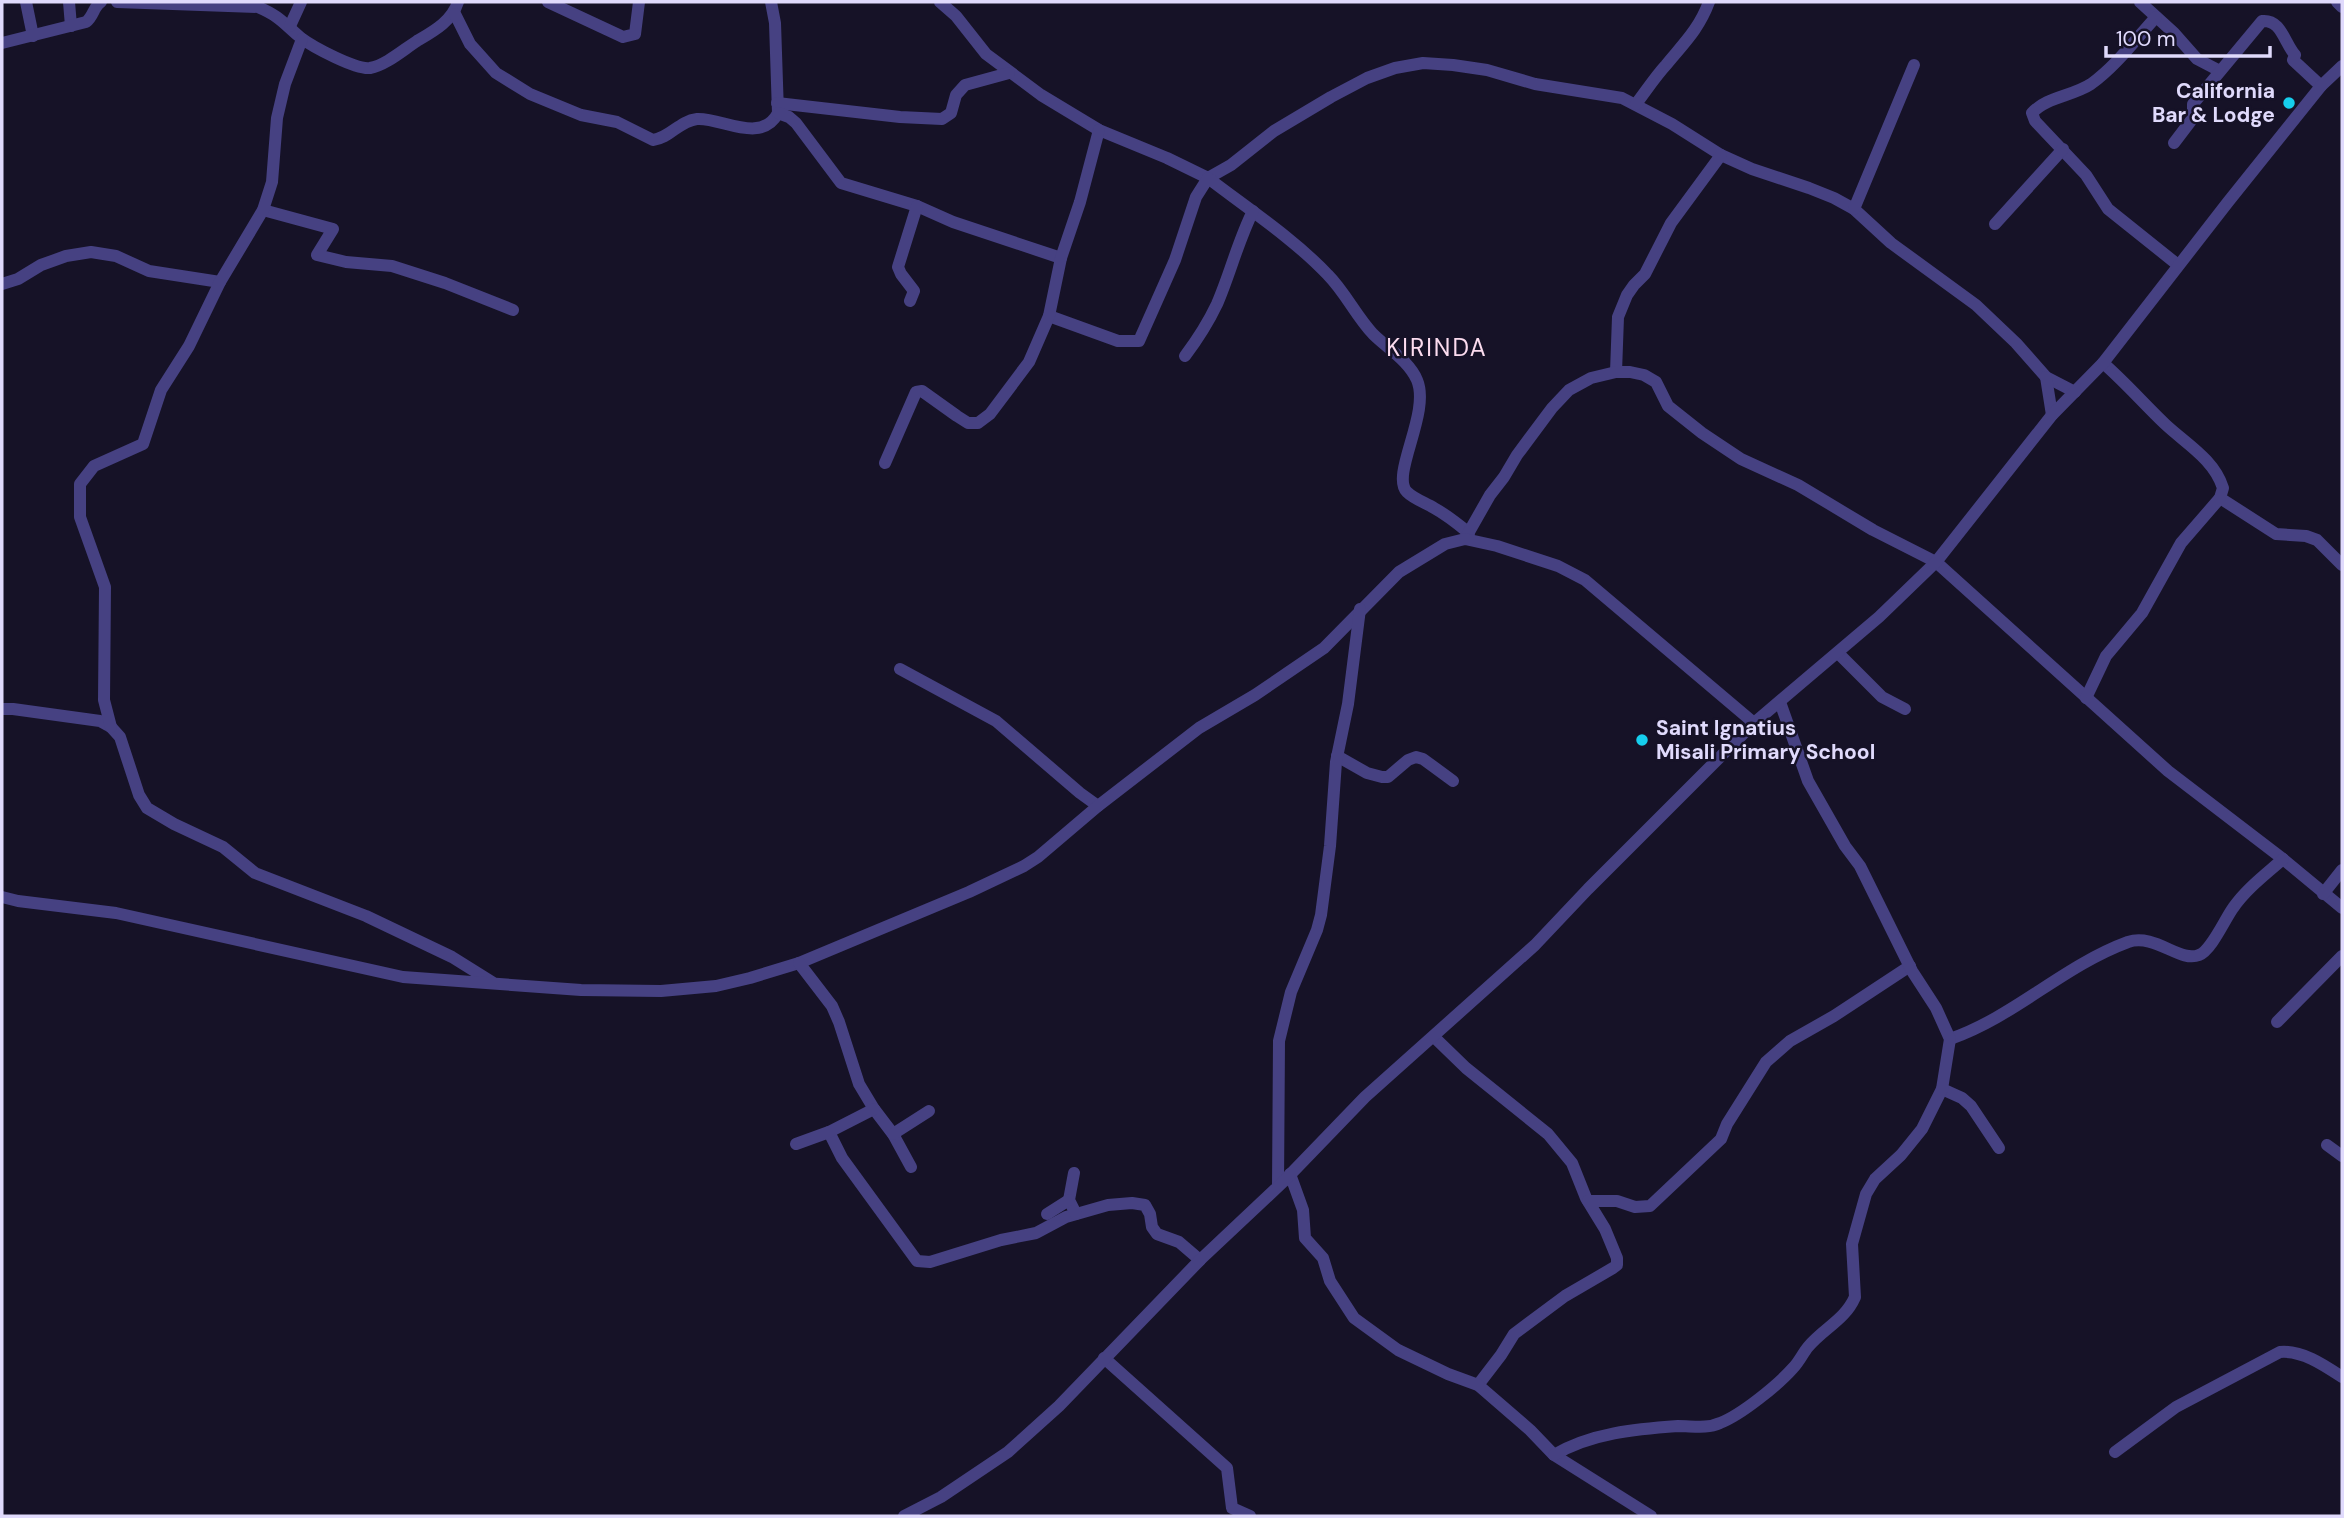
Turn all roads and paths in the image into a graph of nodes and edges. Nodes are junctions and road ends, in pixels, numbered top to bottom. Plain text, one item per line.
1 (26, 2) edge
2 (69, 2) edge
3 (102, 2) edge
4 (117, 2) edge
5 (301, 2) edge
6 (548, 2) edge
7 (639, 2) edge
8 (771, 2) edge
9 (940, 2) edge
10 (1709, 2) edge
11 (2140, 2) edge
12 (2337, 2) edge
13 (2342, 7) edge
14 (456, 8) edge
15 (2156, 17) junction
16 (71, 26) junction
17 (290, 26) junction
18 (33, 36) junction
19 (302, 39) junction
20 (2, 43) edge
21 (1914, 65) dead end
22 (2342, 66) edge
23 (2220, 71) junction
24 (1009, 73) junction
25 (2321, 86) junction
26 (1636, 104) junction
27 (778, 108) junction
28 (1099, 130) junction
29 (2174, 144) dead end
30 (2063, 149) junction
31 (1721, 155) junction
32 (1208, 178) junction
33 (917, 206) junction
34 (263, 209) junction
35 (1854, 209) junction
36 (1253, 211) junction
37 (1995, 224) dead end
38 (1061, 258) junction
39 (2178, 265) junction
40 (220, 282) junction
41 (2, 284) edge
42 (909, 301) dead end
43 (513, 310) dead end
44 (1049, 316) junction
45 (1185, 356) dead end
46 (2103, 363) junction
47 (1616, 372) junction
48 (2046, 377) junction
49 (2075, 392) junction
50 (2052, 415) junction
51 (885, 463) dead end
52 (2220, 498) junction
53 (1467, 536) junction
54 (1936, 562) junction
55 (2342, 565) edge
56 (1360, 609) junction
57 (1838, 653) junction
58 (900, 669) dead end
59 (2086, 698) junction
60 (1780, 702) junction
61 (2, 709) edge
62 (1905, 709) dead end
63 (1754, 723) junction
64 (111, 727) junction
65 (1337, 756) junction
66 (1453, 781) dead end
67 (1098, 806) junction
68 (2283, 859) junction
69 (2342, 870) edge
70 (2323, 894) junction
71 (2, 897) edge
72 (2342, 908) edge
73 (2342, 956) edge
74 (799, 963) junction
75 (1910, 966) junction
76 (495, 984) junction
77 (2277, 1022) dead end
78 (1434, 1037) junction
79 (1950, 1039) junction
80 (1941, 1088) junction
81 (874, 1109) junction
82 (929, 1111) dead end
83 (829, 1132) junction
84 (893, 1134) junction
85 (796, 1144) dead end
86 (2327, 1145) dead end
87 (1999, 1148) dead end
88 (2342, 1156) edge
89 (911, 1167) dead end
90 (1074, 1173) dead end
91 (1290, 1174) junction
92 (1278, 1186) junction
93 (1069, 1200) junction
94 (1588, 1201) junction
95 (1047, 1213) dead end
96 (1076, 1214) junction
97 (1200, 1260) junction
98 (1104, 1357) junction
99 (2342, 1377) edge
100 (1478, 1385) junction
101 (2115, 1452) dead end
102 (1554, 1455) junction
103 (904, 1516) edge
104 (1250, 1516) edge
105 (1651, 1516) edge

1 - 18 street
2 - 16 street
3 - 16 street
4 - 17 street
5 - 17 street
6 - 7 street
8 - 27 street
9 - 24 street
10 - 26 street
11 - 15 street
12 - 13 street
14 - 19 street
14 - 27 street
15 - 23 street
15 - 30 street
16 - 18 street
17 - 19 street
18 - 20 street
19 - 34 street
21 - 35 street
22 - 25 street
23 - 25 street
23 - 29 street
24 - 27 street
24 - 28 street
25 - 39 street
26 - 31 street
26 - 32 street
27 - 33 street
28 - 32 street
28 - 38 street
30 - 37 street
30 - 39 street
31 - 35 street
31 - 47 street
32 - 36 street
32 - 44 street
33 - 38 street
33 - 42 street
34 - 40 street
34 - 43 street
35 - 48 street
36 - 45 street
36 - 53 street
38 - 44 street
39 - 46 street
40 - 41 street
40 - 64 street
44 - 51 street
46 - 49 street
46 - 52 street
47 - 53 street
47 - 54 street
48 - 49 street
48 - 50 street
49 - 50 street
50 - 54 street
52 - 55 street
52 - 59 street
53 - 56 street
53 - 63 street
54 - 57 street
54 - 59 street
56 - 65 street
56 - 67 street
57 - 60 street
57 - 62 street
58 - 67 street
59 - 68 street
60 - 63 street
60 - 75 street
61 - 64 street
63 - 78 street
64 - 76 street
65 - 66 street
65 - 92 street
67 - 74 street
68 - 70 street
68 - 79 street
69 - 70 street
70 - 72 street
71 - 76 street
73 - 77 street
74 - 76 street
74 - 81 street
75 - 79 street
75 - 94 street
78 - 91 street
78 - 94 street
79 - 80 street
80 - 87 street
80 - 102 street
81 - 83 street
81 - 84 street
82 - 84 street
83 - 85 street
83 - 96 street
84 - 89 street
86 - 88 street
90 - 93 street
91 - 92 street
91 - 100 street
92 - 97 street
93 - 95 street
93 - 96 street
94 - 100 street
96 - 97 street
97 - 98 street
98 - 103 street
98 - 104 street
99 - 101 street
100 - 102 street
102 - 105 street

